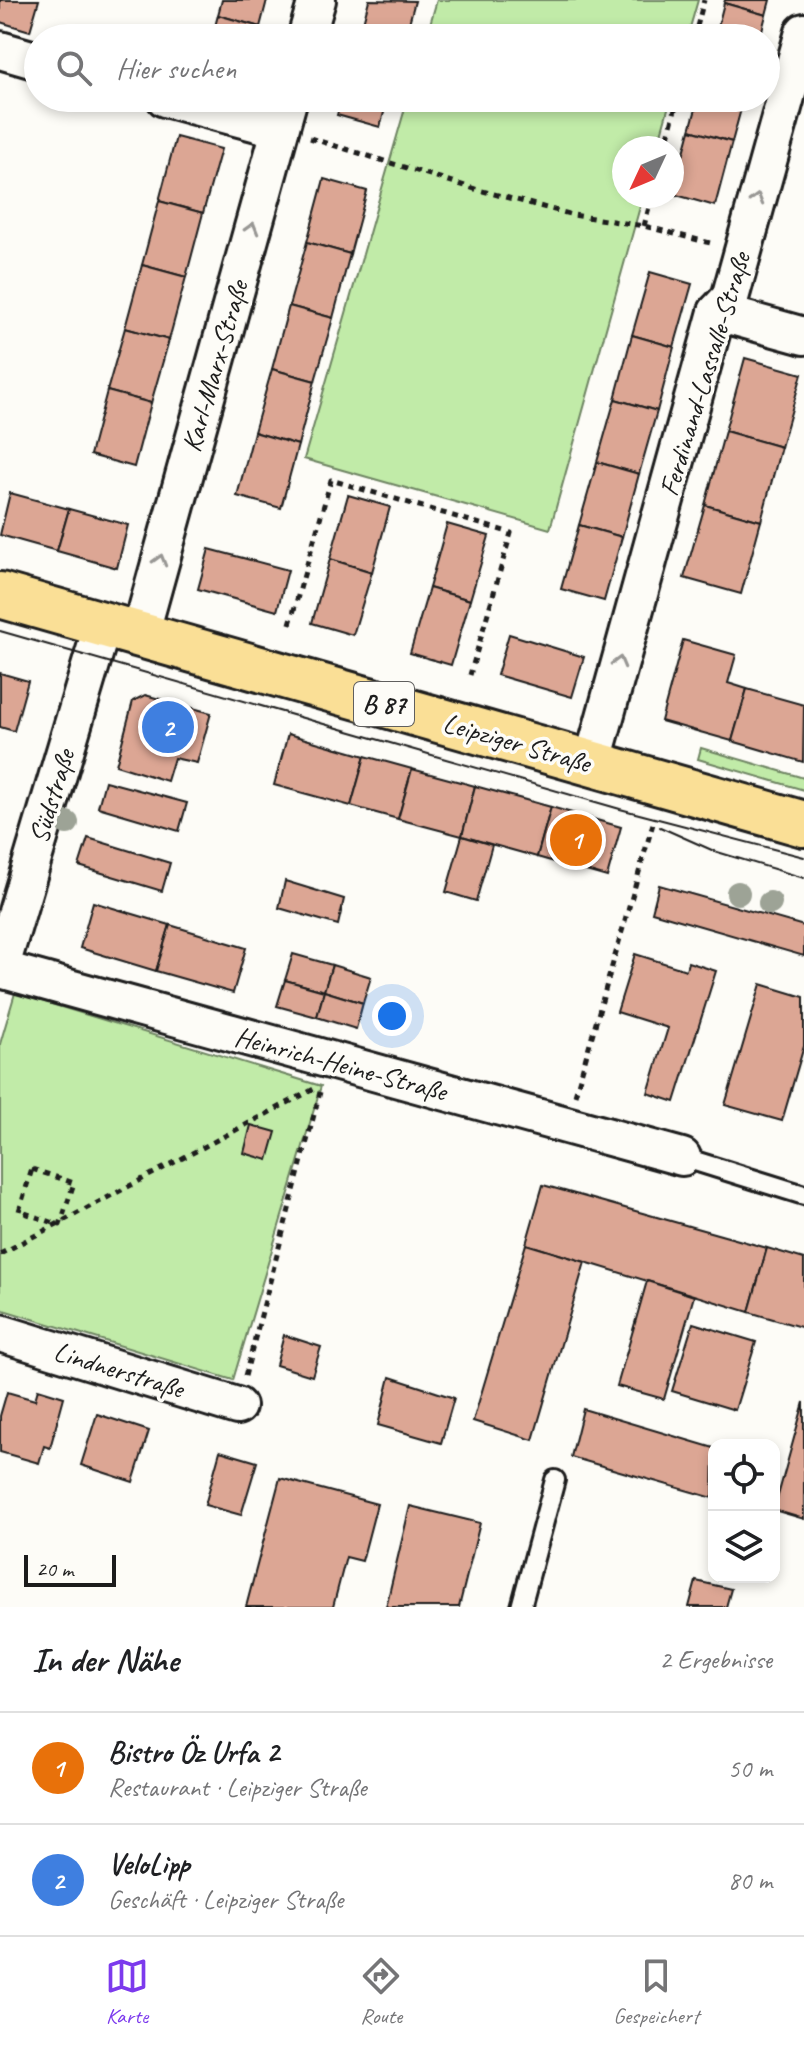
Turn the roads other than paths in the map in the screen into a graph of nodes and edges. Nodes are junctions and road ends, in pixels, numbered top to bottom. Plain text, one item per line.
1 (317, 0) edge
2 (310, 24) edge
3 (804, 32) edge
4 (0, 50) edge
5 (24, 57) edge
6 (240, 112) edge
7 (293, 122) edge
8 (717, 312) junction
9 (804, 336) edge
10 (0, 595) edge
11 (122, 630) junction
12 (592, 764) junction
13 (804, 824) edge
14 (0, 969) edge
15 (682, 1157) joint
16 (804, 1195) edge
17 (0, 1333) edge
18 (237, 1406) road end
19 (555, 1480) dead end
20 (521, 1607) edge

1 - 2 street
8 -> 3 street, Ferdinand-Lassalle-Straße
4 - 5 street
6 - 7 street
11 -> 7 street, Karl-Marx-Straße
8 - 9 street
12 -> 8 street, Ferdinand-Lassalle-Straße
10 - 11 main road, Leipziger Straße / B 87
11 - 12 main road, Leipziger Straße / B 87
11 - 14 street, Südstraße
12 - 13 main road, Leipziger Straße / B 87
14 - 15 street, Heinrich-Heine-Straße
15 - 16 lane
17 - 18 street, Lindnerstraße
19 - 20 lane

